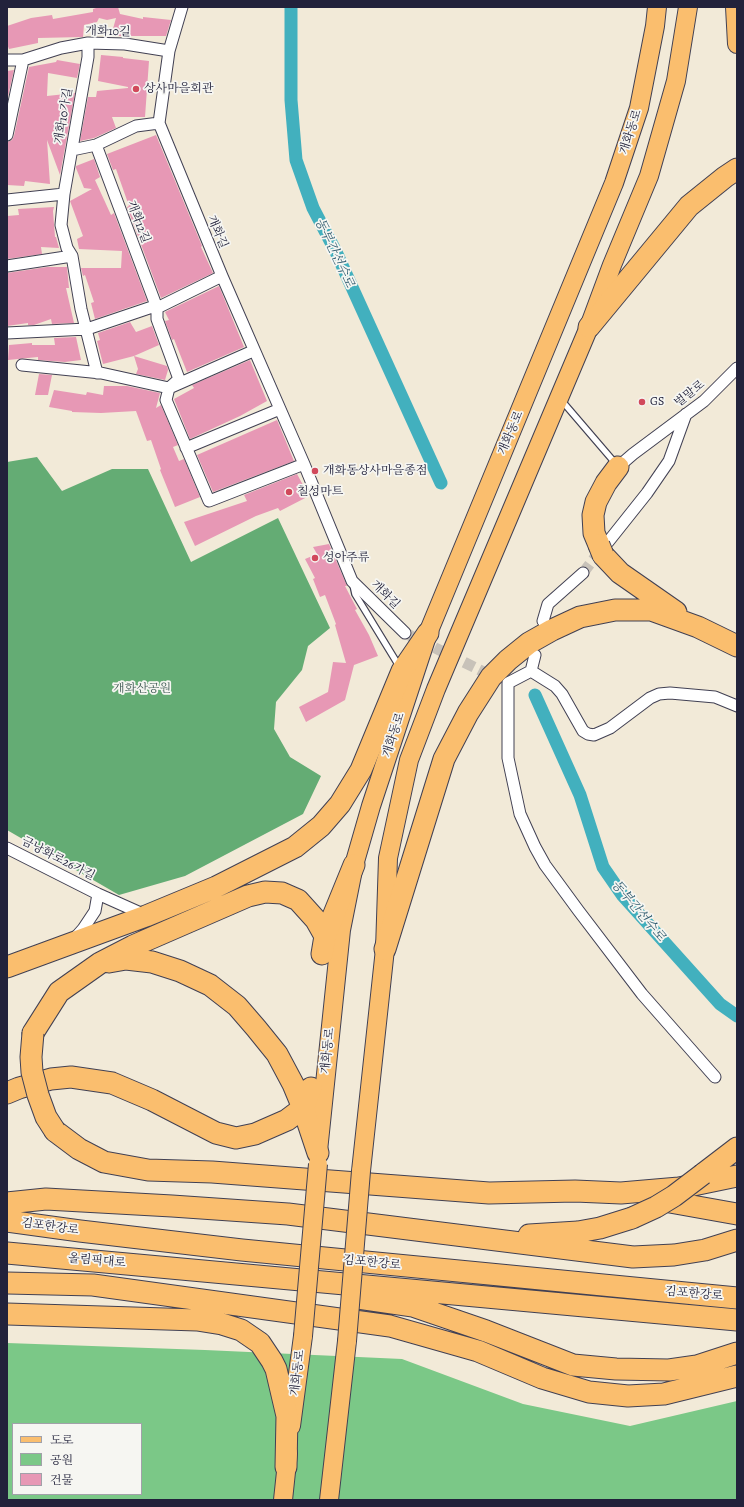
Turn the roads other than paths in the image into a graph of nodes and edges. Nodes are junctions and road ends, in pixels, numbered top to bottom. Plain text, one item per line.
1 (182, 7) edge
2 (657, 7) edge
3 (688, 7) edge
4 (735, 7) edge
5 (88, 43) junction
6 (737, 44) edge
7 (169, 51) junction
8 (7, 60) edge
9 (23, 60) junction
10 (158, 123) junction
11 (7, 135) edge
12 (96, 145) junction
13 (72, 150) junction
14 (737, 169) edge
15 (64, 194) junction
16 (7, 200) edge
17 (72, 256) junction
18 (7, 266) edge
19 (222, 276) junction
20 (157, 308) junction
21 (589, 327) junction
22 (87, 329) junction
23 (7, 333) edge
24 (253, 350) junction
25 (22, 365) dead end
26 (737, 368) edge
27 (97, 373) junction
28 (169, 388) junction
29 (559, 398) junction
30 (280, 408) junction
31 (686, 414) junction
32 (186, 448) junction
33 (304, 464) junction
34 (618, 467) junction
35 (603, 547) junction
36 (583, 573) tunnel mouth
37 (352, 581) junction
38 (542, 621) dead end
39 (698, 627) junction
40 (405, 632) tunnel mouth
41 (428, 633) junction
42 (737, 646) edge
43 (535, 655) dead end
44 (402, 671) junction
45 (531, 671) junction
46 (737, 706) edge
47 (7, 848) edge
48 (354, 865) junction
49 (98, 894) junction
50 (146, 916) junction
51 (99, 933) junction
52 (68, 945) junction
53 (385, 949) junction
54 (100, 963) junction
55 (7, 967) edge
56 (7, 980) edge
57 (715, 1077) dead end
58 (311, 1088) dead end
59 (7, 1093) edge
60 (303, 1108) junction
61 (737, 1148) edge
62 (318, 1158) junction
63 (737, 1176) edge
64 (621, 1193) junction
65 (7, 1203) edge
66 (737, 1214) edge
67 (7, 1221) edge
68 (480, 1239) junction
69 (737, 1240) edge
70 (7, 1253) edge
71 (188, 1269) junction
72 (7, 1283) edge
73 (737, 1298) edge
74 (7, 1314) edge
75 (737, 1320) edge
76 (737, 1353) edge
77 (737, 1376) edge
78 (286, 1467) junction
79 (283, 1500) edge
80 (329, 1500) edge

1 - 7 street
2 - 41 main road, 개화동로
3 - 21 main road, 개화동로
4 - 6 main road
5 - 7 street, 개화10길
5 - 9 street, 개화10길
5 - 13 street, 개화10가길
7 - 10 street
8 - 9 street, 개화10길
9 - 11 street
10 - 12 street
10 - 19 street, 개화길
12 - 13 street
12 - 20 street, 개화12길
13 - 15 street, 개화10가길
14 - 21 highway
15 - 16 street
15 - 17 street, 개화10가길
17 - 18 street
17 - 22 street, 개화10가길
19 - 20 street
19 - 24 street, 개화길
20 - 22 street
20 - 28 street, 개화12길
21 - 29 main road, 개화동로
22 - 23 street
22 - 27 street
24 - 28 street
24 - 30 street, 개화길
25 - 27 street
26 - 31 street, 벌말로
27 - 28 street
28 - 32 street, 개화12길
29 - 34 lane
29 - 53 main road, 개화동로
30 - 32 street
30 - 33 street, 개화길
31 - 34 street, 벌말로
31 - 35 street
32 - 33 street, 개화12길
33 - 37 street, 개화길
34 - 35 highway
35 - 39 highway
36 - 38 street
37 - 40 street, 개화길
37 - 44 lane
39 - 42 highway
39 - 53 highway
41 - 44 highway
41 - 48 main road, 개화동로
43 - 45 street
44 - 50 highway
45 - 46 street
45 - 57 street
47 - 49 street, 금낭화로26가길
48 - 54 highway
48 - 62 main road, 개화동로
49 - 50 street, 금낭화로26가길
49 - 52 street
50 - 51 highway
51 - 52 highway
51 - 56 highway
52 - 55 highway
53 - 80 main road, 개화동로, bridge
54 - 60 highway
54 - 64 highway, bridge
58 - 60 highway
59 - 60 highway
60 - 62 highway
61 - 68 highway, bridge
62 - 78 main road, 개화동로, bridge
63 - 64 highway
64 - 66 highway
65 - 68 highway
67 - 73 highway, 김포한강로
68 - 69 highway
70 - 71 highway, 올림픽대로
71 - 75 highway, 김포한강로
71 - 76 highway
72 - 77 highway
74 - 78 highway
78 - 79 main road, 개화동로

